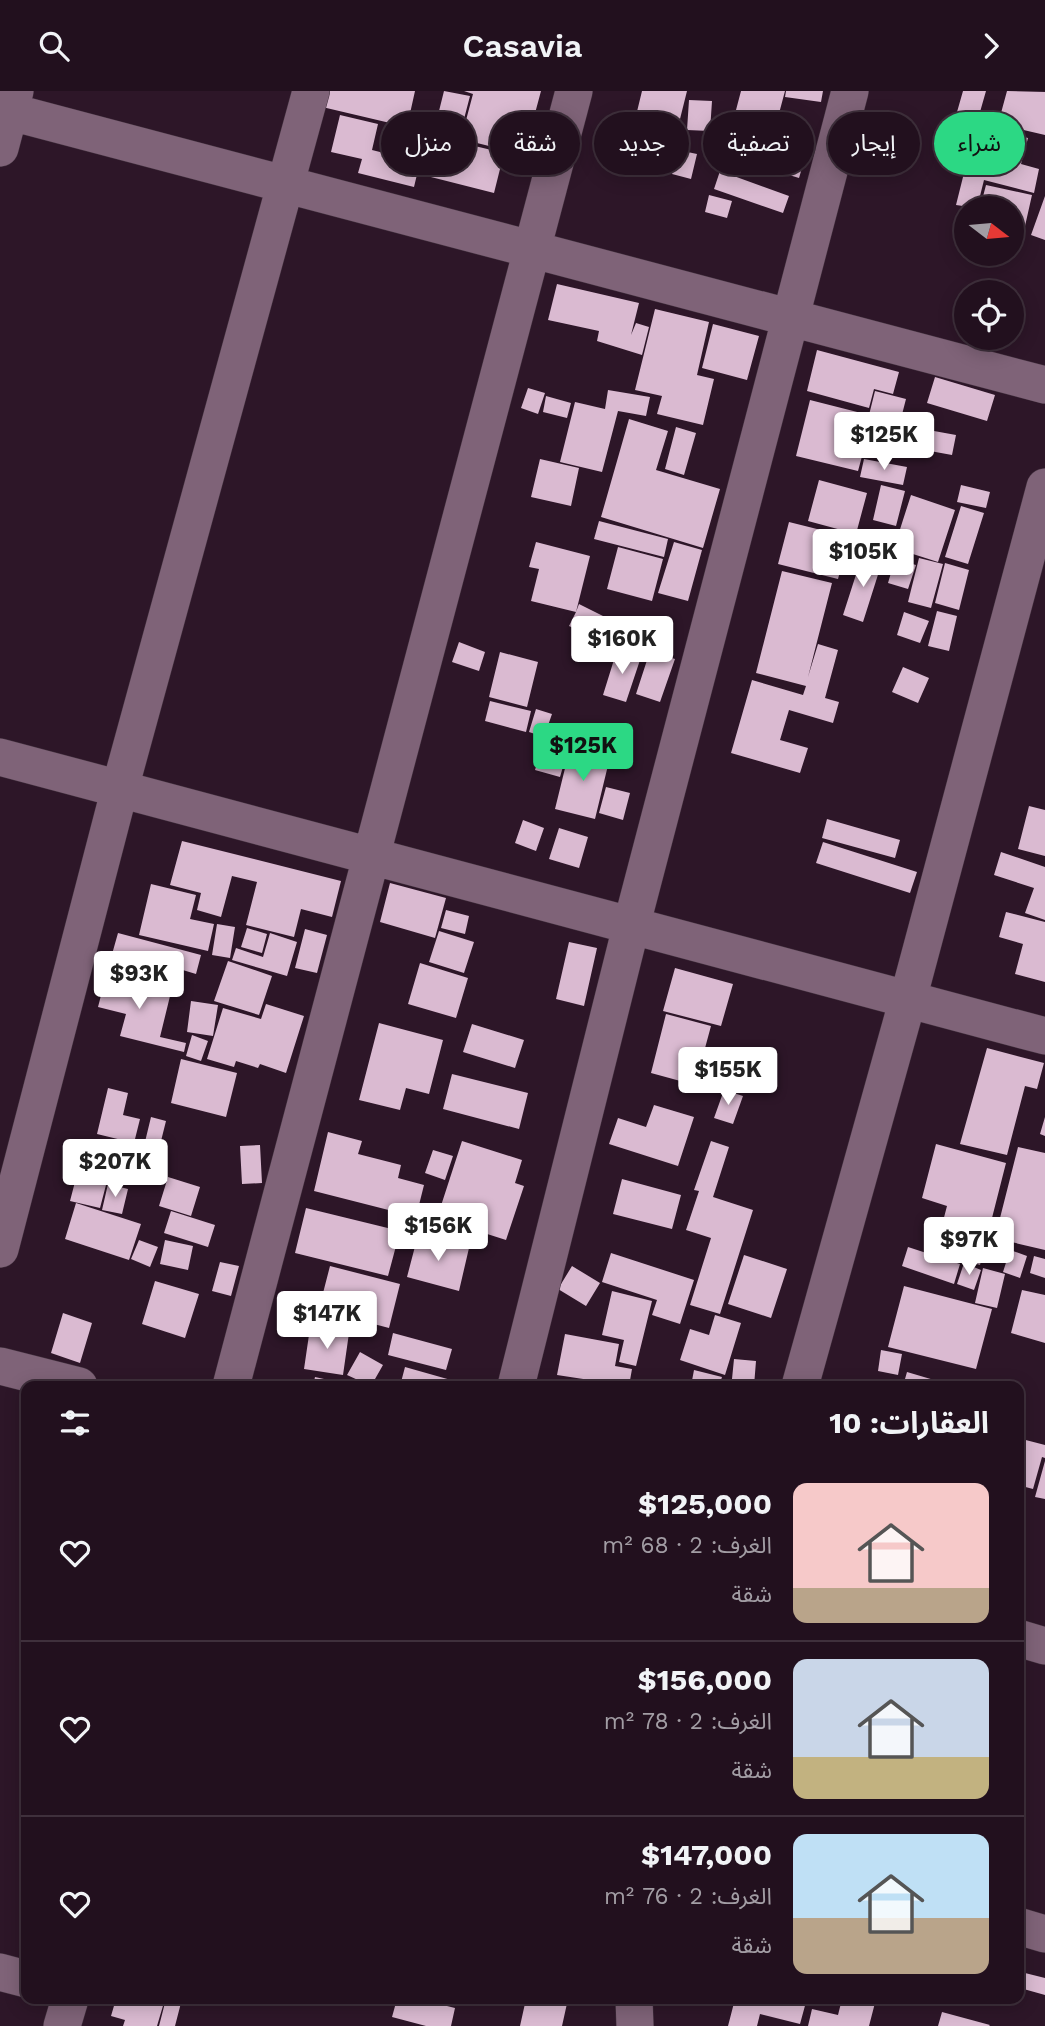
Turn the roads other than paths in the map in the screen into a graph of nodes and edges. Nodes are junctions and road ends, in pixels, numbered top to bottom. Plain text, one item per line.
1 (311, 91) edge
2 (574, 91) edge
3 (850, 91) edge
4 (8, 104) edge
5 (0, 148) edge
6 (287, 185) junction
7 (534, 250) junction
8 (791, 318) junction
9 (1045, 385) edge
10 (1045, 487) edge
11 (0, 757) edge
12 (120, 788) junction
13 (370, 855) junction
14 (632, 923) junction
15 (908, 999) junction
16 (1045, 1036) edge
17 (0, 1249) edge
18 (0, 1366) edge
19 (59, 1381) edge
20 (232, 1381) edge
21 (517, 1381) edge
22 (801, 1381) edge
23 (1024, 1641) edge
24 (1045, 1646) edge
25 (1024, 1928) edge
26 (1045, 1934) edge
27 (0, 1972) edge
28 (21, 1978) edge
29 (69, 2004) edge
30 (634, 2004) edge
31 (62, 2026) edge
32 (635, 2026) edge

1 - 6 street
2 - 7 street
3 - 8 street
4 - 5 street
4 - 6 street
6 - 7 street
6 - 12 street
7 - 8 street
7 - 13 street
8 - 9 street
8 - 14 street
10 - 15 street
11 - 12 street
12 - 13 street
12 - 17 street
13 - 14 street
13 - 20 street
14 - 15 street
14 - 21 street
15 - 16 street
15 - 22 street
18 - 19 street
23 - 24 street
25 - 26 street
27 - 28 street
29 - 31 street
30 - 32 street

